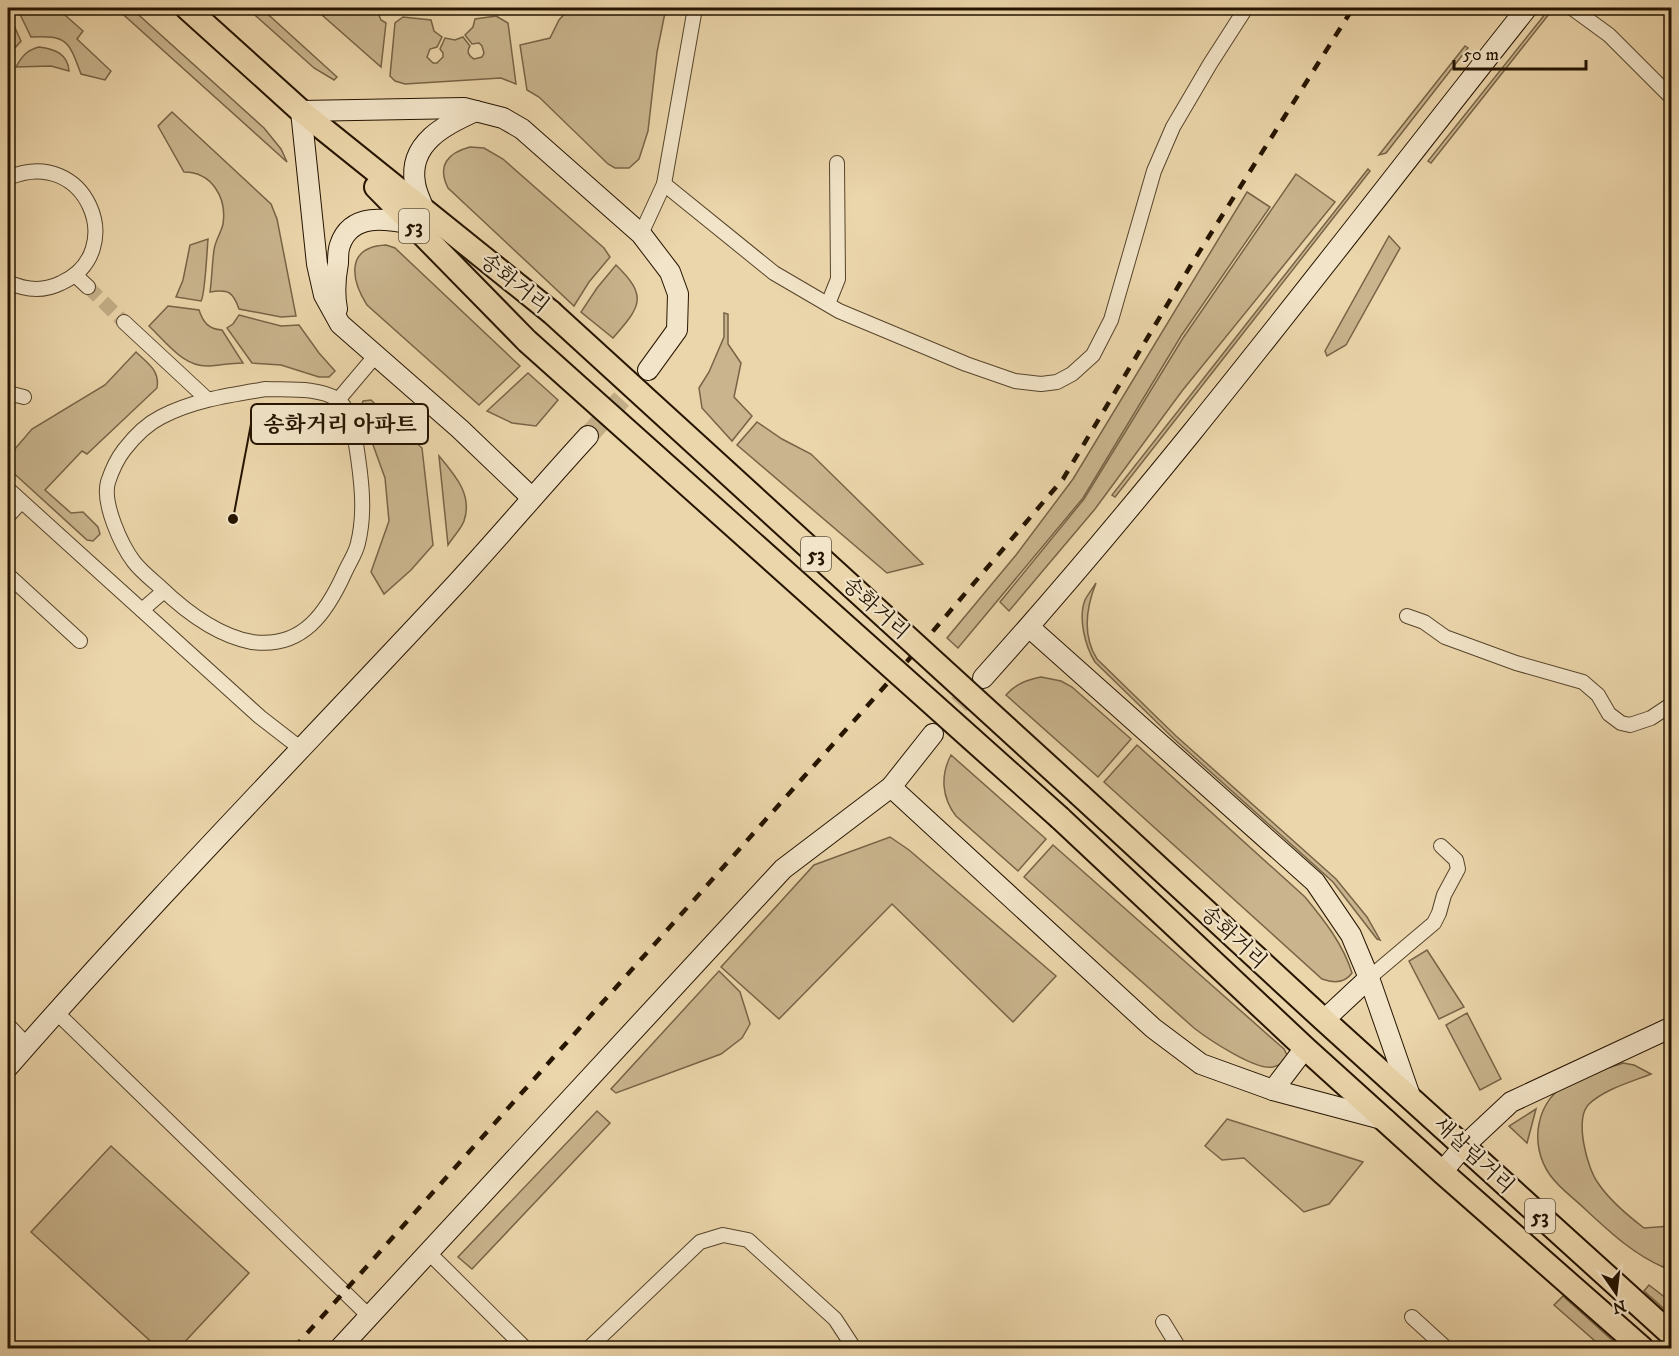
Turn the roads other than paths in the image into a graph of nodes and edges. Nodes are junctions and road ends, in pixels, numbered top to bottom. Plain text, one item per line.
1 (187, 8) edge
2 (696, 8) edge
3 (1246, 8) edge
4 (1527, 8) edge
5 (1572, 8) edge
6 (1671, 99) edge
7 (478, 110) junction
8 (301, 111) junction
9 (837, 163) dead end
10 (8, 178) edge
11 (664, 184) junction
12 (418, 217) junction
13 (641, 234) junction
14 (75, 275) junction
15 (8, 282) edge
16 (88, 287) tunnel mouth
17 (828, 304) junction
18 (124, 322) tunnel mouth
19 (340, 324) junction
20 (376, 355) junction
21 (648, 370) tunnel mouth
22 (8, 393) edge
23 (24, 397) dead end
24 (207, 399) junction
25 (338, 400) junction
26 (588, 436) tunnel mouth
27 (8, 489) edge
28 (531, 497) junction
29 (21, 502) junction
30 (8, 516) edge
31 (8, 575) edge
32 (164, 591) junction
33 (142, 610) junction
34 (1407, 616) dead end
35 (1029, 627) junction
36 (80, 641) dead end
37 (983, 678) tunnel mouth
38 (1671, 704) edge
39 (933, 734) tunnel mouth
40 (300, 748) junction
41 (891, 787) junction
42 (1441, 846) dead end
43 (1370, 978) junction
44 (56, 1012) junction
45 (1324, 1020) junction
46 (8, 1025) edge
47 (1671, 1026) edge
48 (27, 1045) junction
49 (1305, 1048) junction
50 (8, 1067) edge
51 (1273, 1090) junction
52 (1410, 1096) junction
53 (1386, 1121) junction
54 (1464, 1146) junction
55 (1442, 1172) junction
56 (428, 1252) junction
57 (369, 1317) junction
58 (1412, 1317) dead end
59 (1163, 1322) dead end
60 (1671, 1335) edge
61 (340, 1348) edge
62 (525, 1348) edge
63 (589, 1348) edge
64 (854, 1348) edge
65 (1179, 1348) edge
66 (1446, 1348) edge
67 (1642, 1348) edge

1 - 8 main road, 송화거리 / 53
2 - 11 street
3 - 17 street
4 - 35 main road
5 - 6 street
7 - 8 main road
7 - 12 main road
7 - 13 main road
8 - 12 main road, 송화거리 / 53
8 - 19 main road
9 - 17 street
10 - 14 street
11 - 13 street
11 - 17 street
12 - 19 main road
12 - 45 main road, 송화거리 / 53, bridge
12 - 49 main road, 송화거리 / 53, bridge
13 - 21 main road
14 - 15 street
14 - 16 street
18 - 24 street
19 - 20 main road
20 - 25 street
20 - 28 main road
22 - 23 street
24 - 25 street
24 - 32 street
25 - 32 street
26 - 28 main road
27 - 29 street
28 - 40 main road
29 - 30 street
29 - 33 street
31 - 36 street
32 - 33 street
33 - 40 street
34 - 38 street
35 - 37 main road
35 - 43 main road
39 - 41 main road
40 - 44 main road
41 - 51 main road
41 - 56 main road
42 - 43 street
43 - 45 main road
43 - 52 main road
44 - 48 main road
44 - 57 street
45 - 52 main road, 송화거리 / 53
46 - 48 street
47 - 54 main road
48 - 50 main road
49 - 51 main road
49 - 53 main road, 송화거리 / 53
51 - 53 main road
52 - 54 main road, 새살림거리 / 53
53 - 55 main road, 새살림거리 / 53
54 - 55 main road
54 - 60 main road, 새살림거리 / 53
55 - 67 main road, 새살림거리 / 53
56 - 57 main road
56 - 62 street
57 - 61 main road
58 - 66 street
59 - 65 street
63 - 64 street

